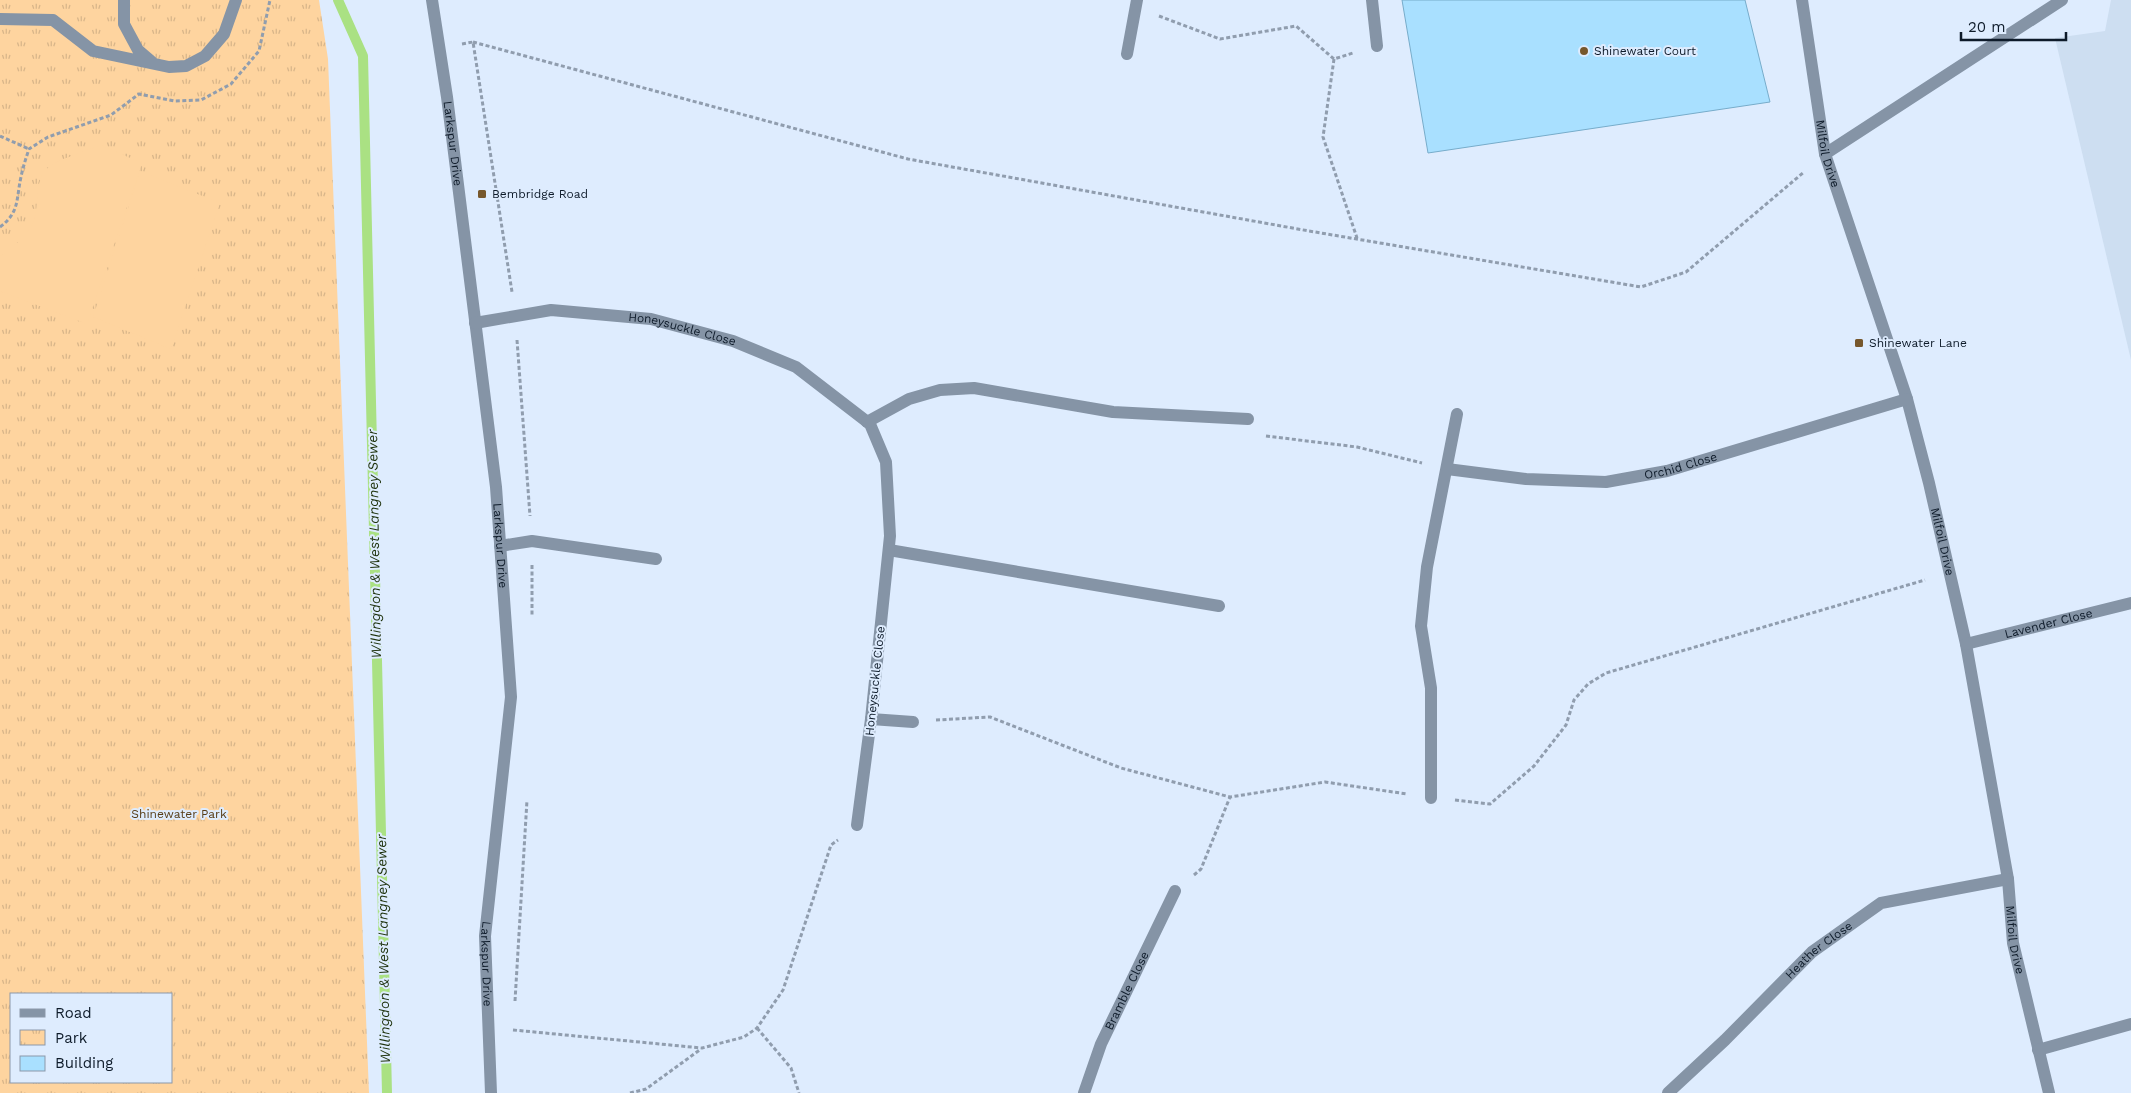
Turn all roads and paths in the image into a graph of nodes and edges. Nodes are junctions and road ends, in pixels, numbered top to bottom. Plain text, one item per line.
1 (124, 0) edge
2 (236, 0) edge
3 (270, 0) edge
4 (432, 0) edge
5 (1372, 0) edge
6 (1802, 0) edge
7 (2062, 0) edge
8 (1136, 4) edge
9 (0, 19) edge
10 (473, 42) dead end
11 (1377, 46) joint
12 (1127, 54) dead end
13 (1334, 59) junction
14 (153, 64) junction
15 (0, 136) edge
16 (29, 149) junction
17 (1825, 154) junction
18 (0, 227) edge
19 (1357, 238) junction
20 (475, 323) junction
21 (1906, 399) junction
22 (1457, 414) dead end
23 (1248, 419) joint
24 (867, 422) junction
25 (1447, 469) junction
26 (500, 546) junction
27 (889, 550) junction
28 (656, 559) dead end
29 (1950, 573) junction
30 (2131, 603) edge
31 (1219, 606) dead end
32 (1966, 644) junction
33 (871, 719) junction
34 (913, 722) joint
35 (1230, 797) junction
36 (1431, 798) junction
37 (857, 825) joint
38 (2008, 879) junction
39 (1175, 891) joint
40 (2131, 1024) edge
41 (757, 1028) junction
42 (513, 1030) dead end
43 (702, 1048) junction
44 (2038, 1050) junction
45 (491, 1093) edge
46 (630, 1093) edge
47 (799, 1093) edge
48 (1084, 1093) edge
49 (1668, 1093) edge
50 (2049, 1093) edge

1 - 14 street
2 - 14 street
3 - 16 path
4 - 20 street, Larkspur Drive
5 - 11 street
6 - 17 street, Milfoil Drive
7 - 17 street
8 - 12 street
8 - 13 path
9 - 14 street
10 - 19 path
11 - 13 path
13 - 19 path
15 - 16 path
16 - 18 path
17 - 19 path
17 - 21 street, Milfoil Drive
20 - 24 street, Honeysuckle Close
20 - 26 street, Larkspur Drive
21 - 25 street, Orchid Close
21 - 29 street, Milfoil Drive
22 - 25 street
23 - 24 street
23 - 25 path
24 - 27 street, Honeysuckle Close
25 - 36 street
26 - 28 street
26 - 45 street, Larkspur Drive
27 - 31 street
27 - 33 street, Honeysuckle Close
29 - 32 street, Milfoil Drive
29 - 36 path
30 - 32 street, Lavender Close
32 - 38 street, Milfoil Drive
33 - 34 street
33 - 37 street, Honeysuckle Close
34 - 35 path
35 - 36 path
35 - 39 path
37 - 41 path
38 - 44 street, Milfoil Drive
38 - 49 street, Heather Close
39 - 48 street, Bramble Close
40 - 44 street
41 - 43 path
41 - 47 path
42 - 43 path
43 - 46 path
44 - 50 street, Milfoil Drive

